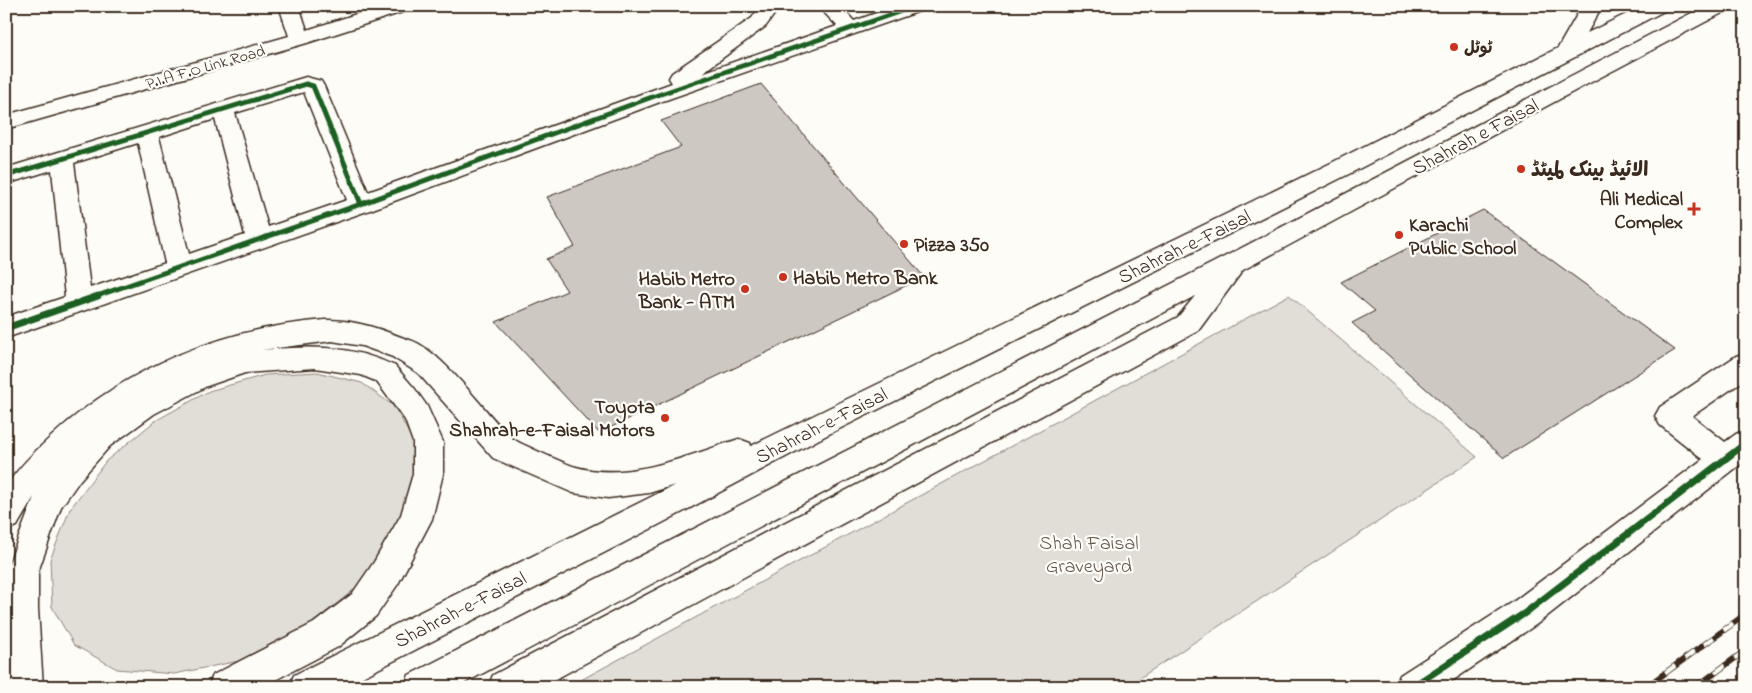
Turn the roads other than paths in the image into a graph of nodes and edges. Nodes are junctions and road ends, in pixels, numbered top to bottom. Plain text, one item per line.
1 (289, 6) edge
2 (402, 6) edge
3 (770, 6) edge
4 (828, 6) edge
5 (916, 6) edge
6 (1592, 6) edge
7 (1659, 6) edge
8 (1717, 8) edge
9 (850, 29) junction
10 (300, 39) junction
11 (1564, 55) junction
12 (652, 97) junction
13 (223, 109) junction
14 (6, 122) edge
15 (147, 132) junction
16 (62, 158) junction
17 (1339, 169) joint
18 (6, 176) edge
19 (360, 204) junction
20 (259, 240) junction
21 (1237, 262) junction
22 (179, 268) junction
23 (79, 303) junction
24 (6, 328) edge
25 (395, 362) junction
26 (1746, 364) edge
27 (815, 427) junction
28 (1735, 451) edge
29 (6, 516) edge
30 (25, 687) edge
31 (225, 687) edge
32 (306, 687) edge
33 (421, 687) edge
34 (505, 687) edge
35 (1412, 687) edge

1 - 10 main road
2 - 10 main road, P.I.A F.O Link Road
3 - 12 main road
4 - 9 main road
5 - 9 main road
6 - 11 main road
7 - 11 main road, Shahrah e Faisal
8 - 21 main road, Shahrah e Faisal
9 - 12 main road
10 - 14 main road, P.I.A F.O Link Road
11 - 17 main road, Shahrah e Faisal
12 - 19 main road
13 - 15 main road
13 - 19 main road
13 - 20 main road
15 - 16 main road
15 - 22 main road
16 - 18 main road
16 - 23 main road
17 - 27 main road, Shahrah-e-Faisal
19 - 20 main road
20 - 22 main road
21 - 33 main road, Shahrah-e-Faisal
21 - 34 main road
22 - 23 main road
23 - 24 main road
25 - 27 main road
25 - 29 main road
25 - 30 main road
25 - 31 main road
26 - 28 main road
27 - 32 main road, Shahrah-e-Faisal
28 - 35 main road

